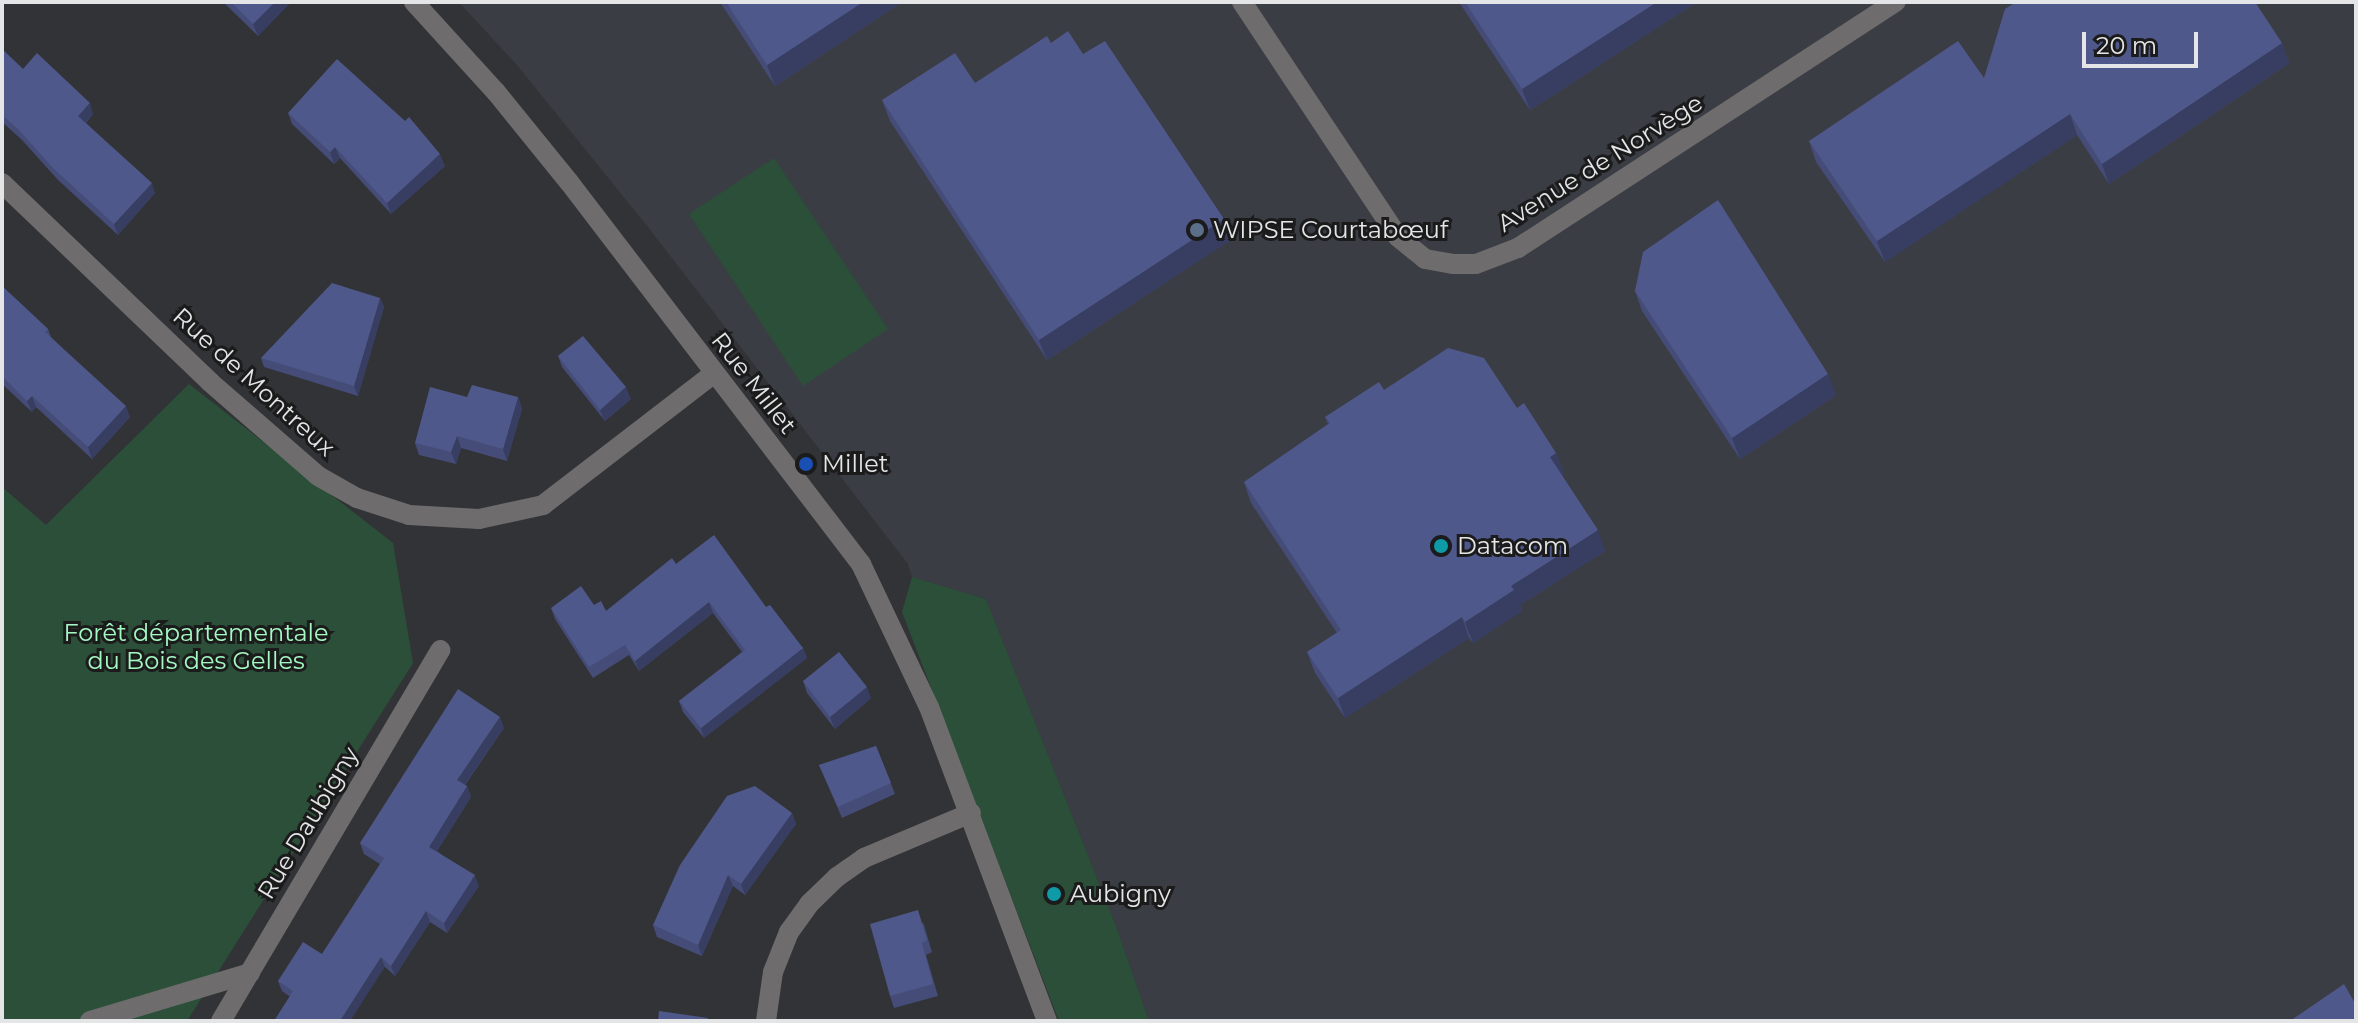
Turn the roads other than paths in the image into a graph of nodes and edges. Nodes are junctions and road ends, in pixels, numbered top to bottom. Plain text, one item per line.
1 (414, 2) edge
2 (1242, 2) edge
3 (1896, 2) edge
4 (2, 183) edge
5 (713, 374) junction
6 (440, 650) dead end
7 (971, 813) junction
8 (250, 973) junction
9 (90, 1021) edge
10 (221, 1021) edge
11 (766, 1021) edge
12 (1047, 1021) edge

1 - 5 street, Rue Millet
2 - 3 street, Avenue de Norvège
4 - 5 street, Rue de Montreux
5 - 7 street, Rue Millet
6 - 8 street, Rue Daubigny
7 - 11 street
7 - 12 street, Rue Millet
8 - 9 street
8 - 10 street, Rue Daubigny

